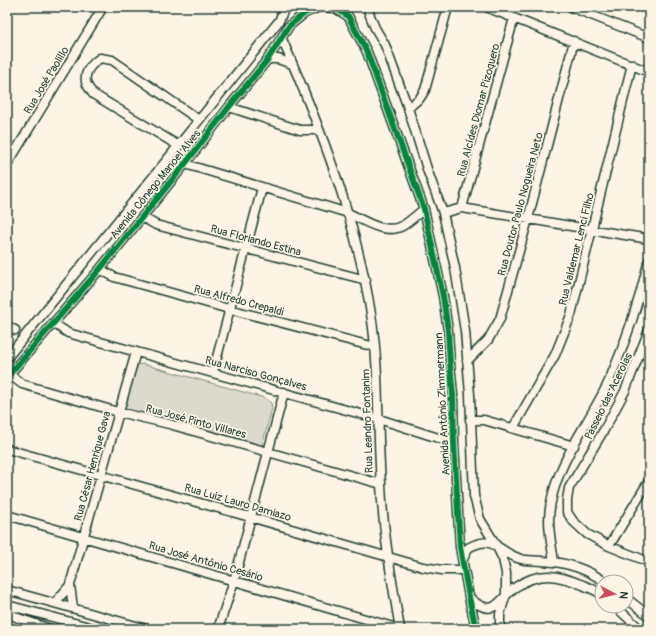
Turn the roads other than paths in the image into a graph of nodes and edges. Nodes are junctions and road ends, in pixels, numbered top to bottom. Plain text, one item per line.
1 (103, 7) edge
2 (285, 7) edge
3 (320, 7) edge
4 (368, 7) edge
5 (448, 7) edge
6 (486, 7) edge
7 (571, 7) edge
8 (338, 8) edge
9 (514, 18) junction
10 (649, 38) edge
11 (282, 39) junction
12 (574, 41) junction
13 (268, 59) junction
14 (292, 64) junction
15 (632, 64) junction
16 (649, 72) edge
17 (229, 107) junction
18 (408, 108) junction
19 (199, 120) junction
20 (318, 130) junction
21 (178, 146) junction
22 (185, 164) junction
23 (7, 165) edge
24 (262, 188) junction
25 (462, 208) junction
26 (424, 209) junction
27 (348, 213) junction
28 (443, 213) junction
29 (142, 217) junction
30 (528, 219) junction
31 (592, 229) junction
32 (649, 239) edge
33 (246, 249) junction
34 (649, 260) edge
35 (100, 268) junction
36 (366, 280) junction
37 (229, 309) junction
38 (53, 323) junction
39 (7, 326) edge
40 (15, 330) dead end
41 (649, 330) edge
42 (376, 347) junction
43 (136, 352) junction
44 (7, 358) edge
45 (467, 361) junction
46 (213, 372) junction
47 (8, 375) edge
48 (284, 392) junction
49 (118, 412) junction
50 (379, 419) junction
51 (470, 420) junction
52 (513, 428) junction
53 (454, 443) junction
54 (574, 446) junction
55 (7, 449) edge
56 (268, 453) junction
57 (102, 475) junction
58 (649, 481) edge
59 (381, 484) junction
60 (7, 515) edge
61 (250, 517) junction
62 (84, 537) junction
63 (496, 545) junction
64 (609, 546) junction
65 (388, 557) junction
66 (463, 559) junction
67 (554, 562) junction
68 (649, 562) edge
69 (463, 570) junction
70 (594, 574) edge
71 (234, 581) junction
72 (70, 585) junction
73 (7, 590) edge
74 (594, 591) edge
75 (506, 594) junction
76 (469, 597) junction
77 (55, 603) junction
78 (7, 604) edge
79 (634, 604) edge
80 (73, 608) junction
81 (7, 612) edge
82 (624, 614) edge
83 (649, 616) edge
84 (219, 628) edge
85 (50, 629) edge
86 (97, 629) edge
87 (147, 629) edge
88 (400, 629) edge
89 (476, 629) edge
90 (500, 629) edge
91 (640, 629) edge

1 - 23 street, Rua José Paolillo
2 - 19 street, Avenida Cônego Manoel Alves
3 - 8 street
3 - 11 street, Avenida Cônego Manoel Alves
4 - 18 street
5 - 18 street
6 - 9 street
7 - 10 street
8 - 26 street, Avenida Antônio Zimmermann
9 - 12 street
9 - 25 street, Rua Alcídes Diomar Pizoquero
11 - 13 street, Avenida Cônego Manoel Alves
11 - 14 street, Rua Leandro Fontanim
12 - 15 street
12 - 30 street, Rua Doutor Paulo Nogueira Neto
13 - 14 street
13 - 17 street, Avenida Cônego Manoel Alves
14 - 20 street, Rua Leandro Fontanim
15 - 16 street
15 - 31 street, Rua Valdemar Lenci Filho
17 - 20 street
17 - 22 street, Avenida Cônego Manoel Alves
18 - 28 street
19 - 21 street, Avenida Cônego Manoel Alves
19 - 21 street
20 - 27 street, Rua Leandro Fontanim
21 - 44 street, Avenida Cônego Manoel Alves
22 - 24 street
22 - 29 street, Avenida Cônego Manoel Alves
24 - 27 street
24 - 33 street
25 - 28 street
25 - 30 street
26 - 27 street
26 - 53 street, Avenida Antônio Zimmermann
27 - 36 street, Rua Leandro Fontanim
28 - 45 street
29 - 33 street, Rua Floriando Estina
29 - 35 street, Avenida Cônego Manoel Alves
30 - 31 street
30 - 45 street, Rua Doutor Paulo Nogueira Neto
31 - 32 street
31 - 52 street, Rua Valdemar Lenci Filho
33 - 36 street, Rua Floriando Estina
33 - 37 street
34 - 54 street
35 - 37 street, Rua Alfredo Crepaldi
35 - 38 street, Avenida Cônego Manoel Alves
36 - 42 street, Rua Leandro Fontanim
37 - 42 street, Rua Alfredo Crepaldi
37 - 46 street
38 - 43 street, Rua Narciso Gonçalves
38 - 47 street, Avenida Cônego Manoel Alves
39 - 40 street
41 - 64 street, Passeio das Acerolas
42 - 50 street, Rua Leandro Fontanim
43 - 46 street, Rua Narciso Gonçalves
43 - 49 street, Rua César Henrique Gava
45 - 51 street
46 - 48 street, Rua Narciso Gonçalves
47 - 49 street, Rua José Pinto Villares
48 - 50 street, Rua Narciso Gonçalves
48 - 56 street
49 - 56 street, Rua José Pinto Villares
49 - 57 street, Rua César Henrique Gava
50 - 53 street, Rua Narciso Gonçalves
50 - 59 street, Rua Leandro Fontanim
51 - 52 street
51 - 63 street
52 - 54 street
53 - 66 street, Avenida Antônio Zimmermann
54 - 67 street
55 - 57 street, Rua Luiz Lauro Damiazo
56 - 59 street, Rua José Pinto Villares
56 - 61 street
57 - 61 street, Rua Luiz Lauro Damiazo
57 - 62 street, Rua César Henrique Gava
58 - 64 street
59 - 65 street, Rua Leandro Fontanim
60 - 62 street, Rua José Antônio Cesário
61 - 65 street, Rua Luiz Lauro Damiazo
61 - 71 street
62 - 71 street, Rua José Antônio Cesário
62 - 72 street, Rua César Henrique Gava
63 - 66 street
63 - 67 street
63 - 75 street
64 - 68 street
65 - 69 street, Rua Luiz Lauro Damiazo
65 - 88 street, Rua Leandro Fontanim
66 - 69 street, Avenida Antônio Zimmermann
67 - 70 street
69 - 76 street, Avenida Antônio Zimmermann
71 - 84 street
71 - 88 street, Rua José Antônio Cesário
72 - 77 street, Rua César Henrique Gava
72 - 80 street, Rua César Henrique Gava
73 - 77 street
74 - 75 street
75 - 76 street
75 - 90 street
76 - 89 street, Avenida Antônio Zimmermann
77 - 80 street
78 - 86 street
79 - 83 street
80 - 87 street
81 - 85 street
82 - 91 street

